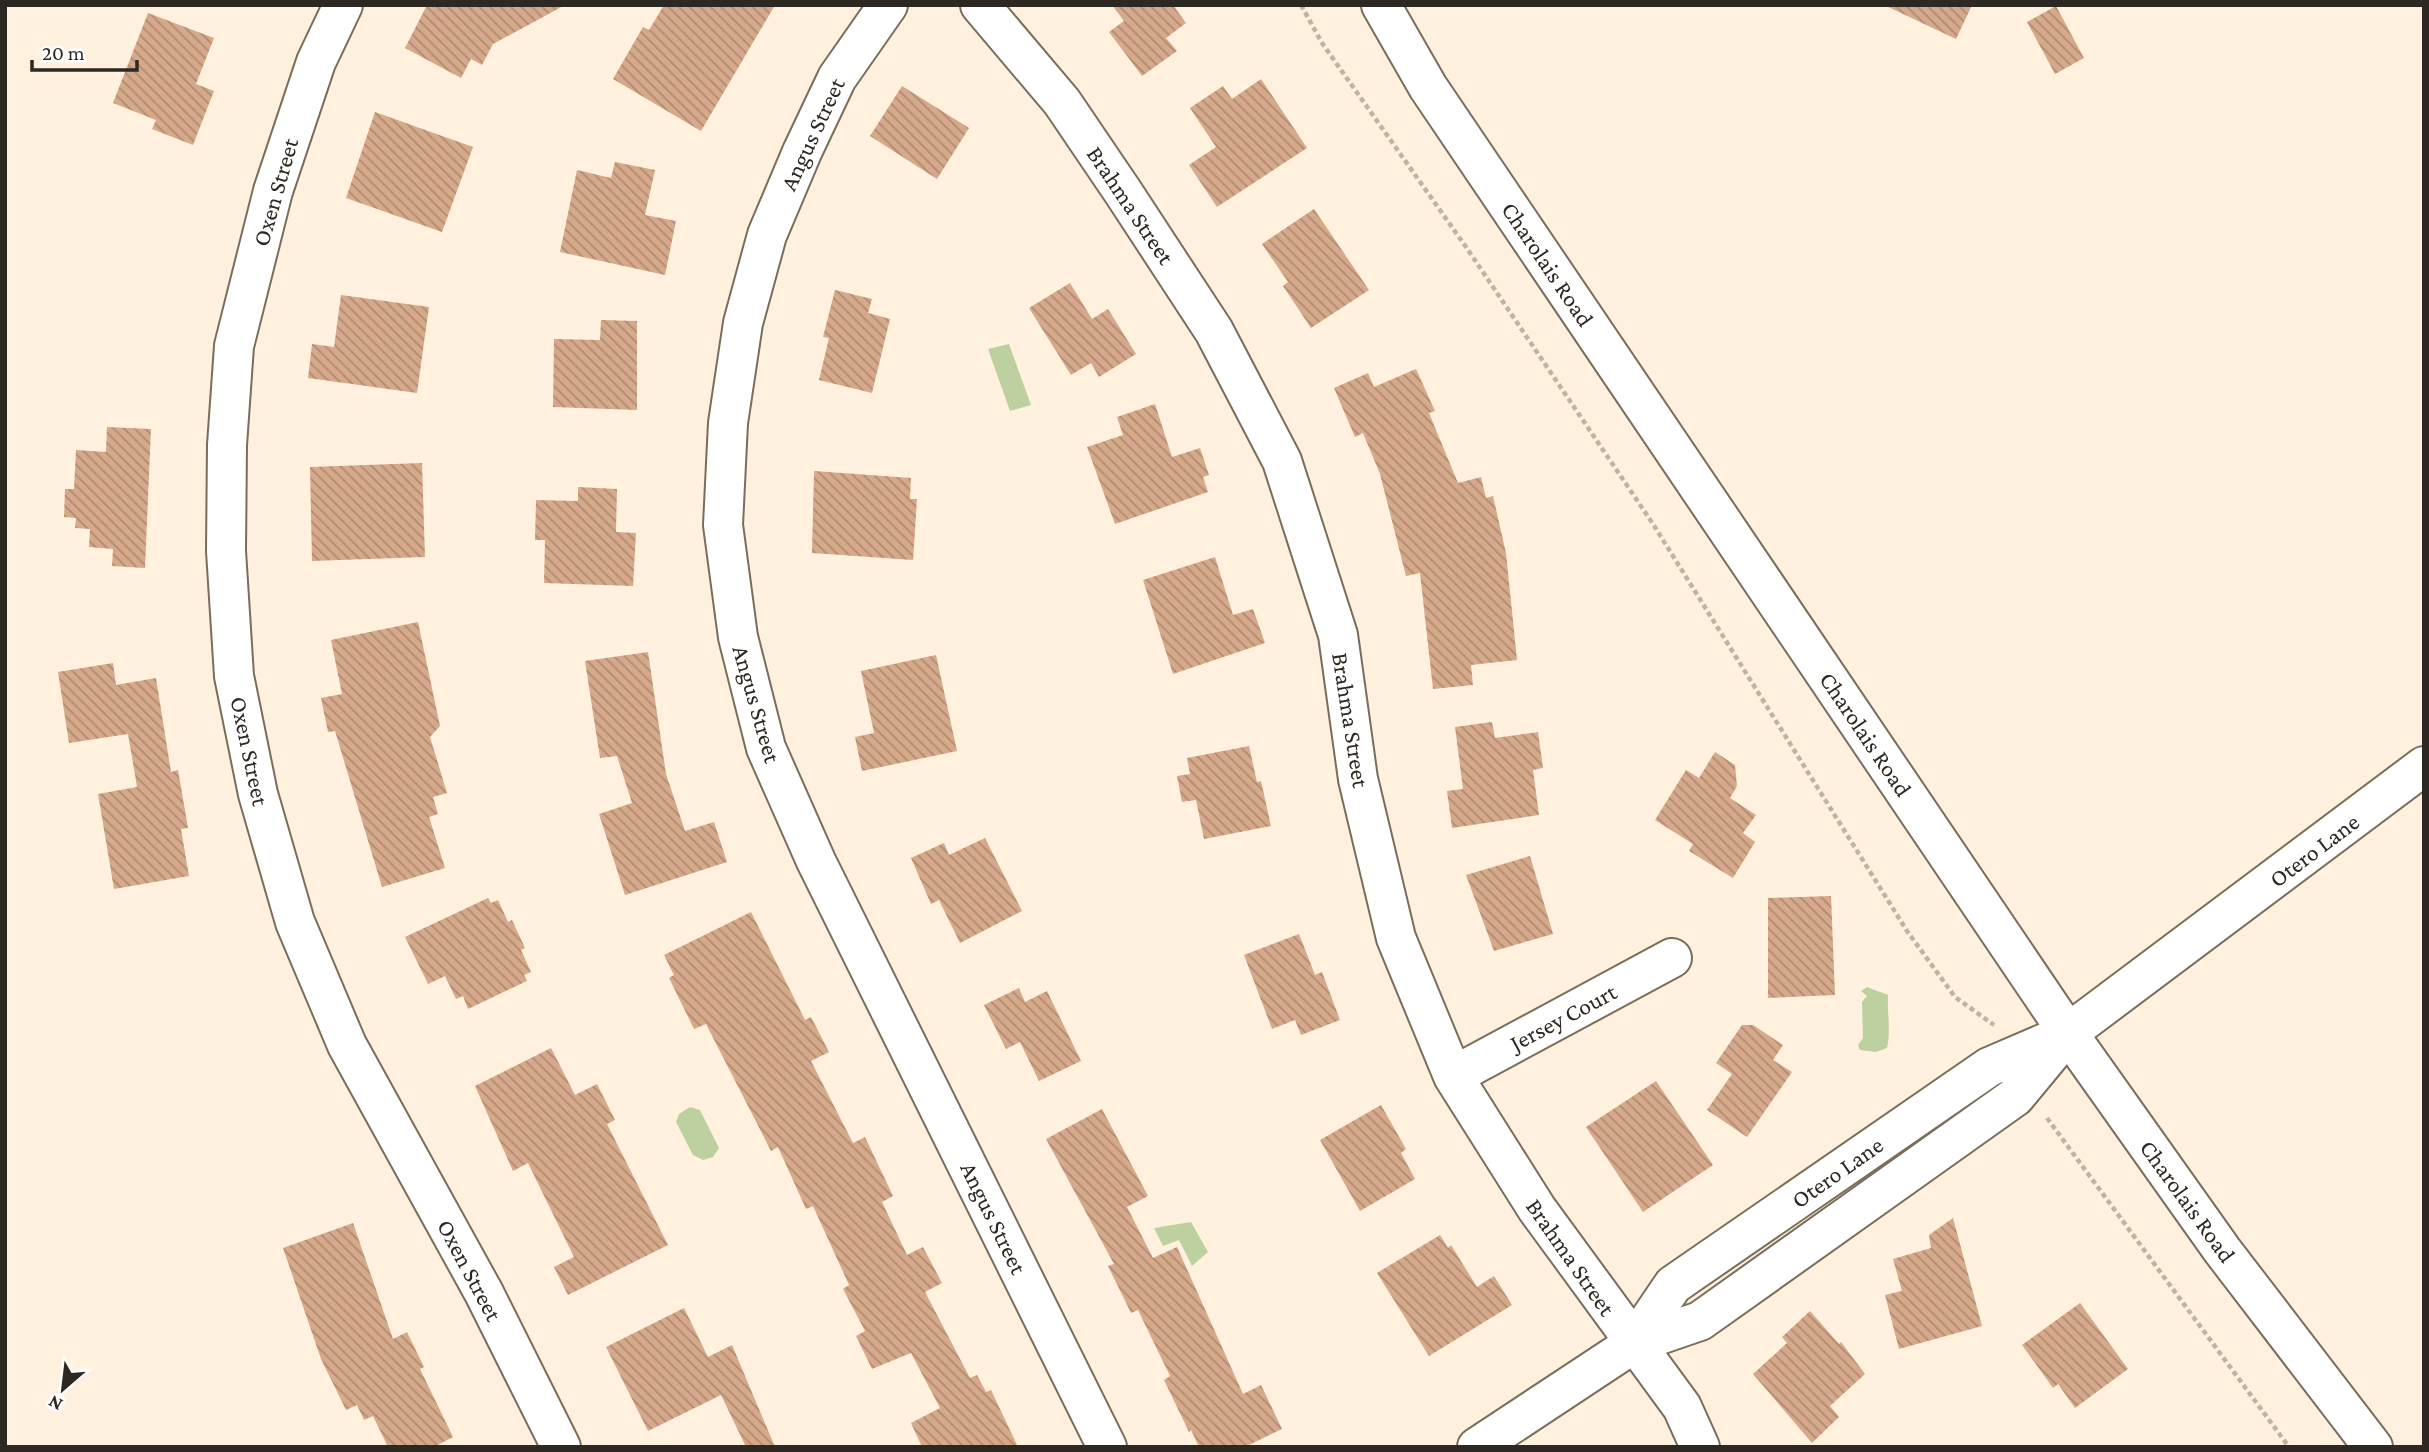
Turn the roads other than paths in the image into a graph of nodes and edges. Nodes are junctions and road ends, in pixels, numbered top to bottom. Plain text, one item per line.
1 (343, 5) edge
2 (888, 5) edge
3 (979, 5) edge
4 (1381, 5) edge
5 (2424, 766) edge
6 (1672, 958) dead end
7 (2068, 1033) junction
8 (1453, 1076) junction
9 (1633, 1344) junction
10 (561, 1447) edge
11 (1107, 1447) edge
12 (1477, 1447) edge
13 (1700, 1447) edge
14 (2373, 1447) edge

1 - 10 street, Oxen Street
2 - 11 street, Angus Street
3 - 8 street, Brahma Street
4 - 7 street, Charolais Road
5 - 7 street, Otero Lane
6 - 8 street, Jersey Court
7 - 9 street, Otero Lane
7 - 14 street, Charolais Road
8 - 9 street, Brahma Street
9 - 12 street, Otero Lane
9 - 13 street, Brahma Street

